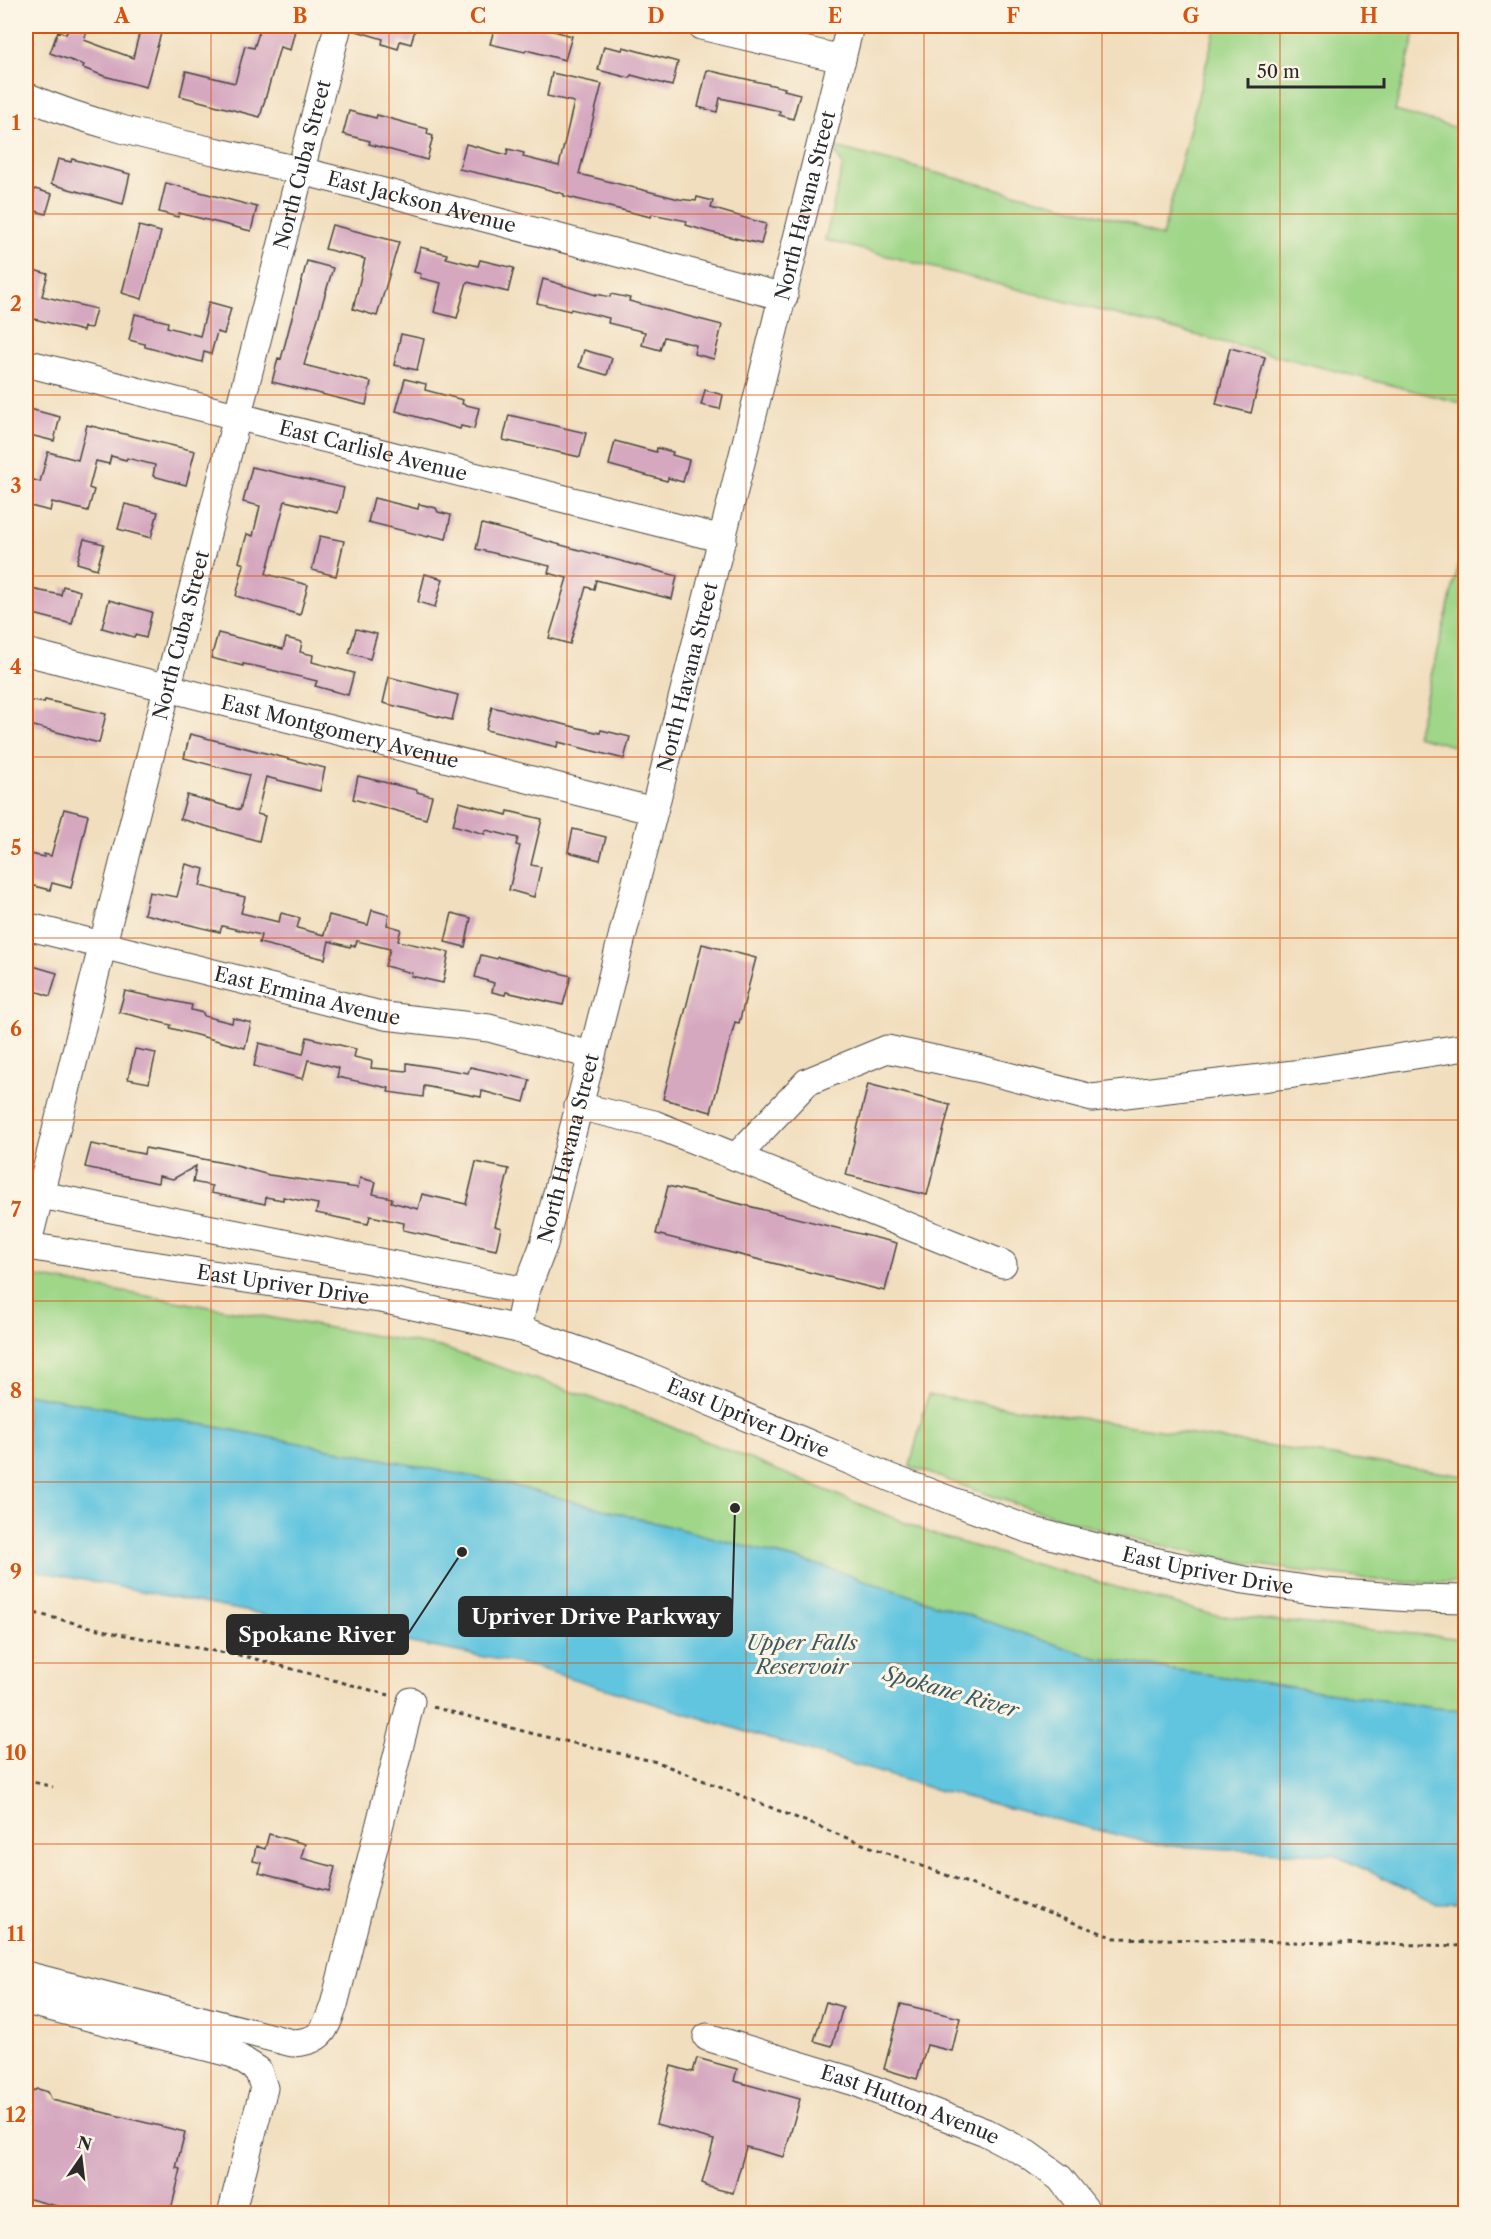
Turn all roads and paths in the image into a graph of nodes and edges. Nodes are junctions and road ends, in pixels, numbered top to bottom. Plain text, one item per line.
1 (338, 26) edge
2 (701, 26) edge
3 (850, 26) edge
4 (842, 59) junction
5 (26, 96) edge
6 (300, 171) junction
7 (784, 297) junction
8 (26, 363) edge
9 (238, 416) junction
10 (723, 539) junction
11 (26, 652) edge
12 (167, 689) junction
13 (654, 811) junction
14 (26, 926) edge
15 (103, 946) junction
16 (1466, 1047) edge
17 (591, 1055) junction
18 (578, 1106) junction
19 (736, 1157) junction
20 (33, 1193) edge
21 (26, 1246) edge
22 (1003, 1264) dead end
23 (526, 1291) junction
24 (518, 1329) junction
25 (1466, 1599) edge
26 (26, 1611) edge
27 (411, 1701) junction
28 (26, 1780) edge
29 (53, 1787) dead end
30 (1466, 1946) edge
31 (26, 1975) edge
32 (26, 2001) edge
33 (707, 2037) dead end
34 (231, 2214) edge
35 (1089, 2214) edge

1 - 6 street, North Cuba Street
2 - 4 street
3 - 4 street, North Havana Street
4 - 7 street, North Havana Street
5 - 6 street, East Jackson Avenue
6 - 7 street, East Jackson Avenue
6 - 9 street, North Cuba Street
7 - 10 street, North Havana Street
8 - 9 street, East Carlisle Avenue
9 - 10 street, East Carlisle Avenue
9 - 12 street, North Cuba Street
10 - 13 street, North Havana Street
11 - 12 street, East Montgomery Avenue
12 - 13 street, East Montgomery Avenue
12 - 15 street, North Cuba Street
13 - 17 street, North Havana Street
14 - 15 street, East Ermina Avenue
15 - 17 street, East Ermina Avenue
15 - 20 street, North Cuba Street
16 - 19 street
17 - 18 street, North Havana Street
18 - 19 street
18 - 23 street, North Havana Street
19 - 22 street
20 - 21 street, North Cuba Street
20 - 23 street, East Upriver Drive
21 - 24 street, East Upriver Drive
23 - 24 street, North Havana Street
24 - 25 street, East Upriver Drive
26 - 27 path
27 - 30 path
27 - 31 street
28 - 29 path
32 - 34 street
33 - 35 street, East Hutton Avenue

